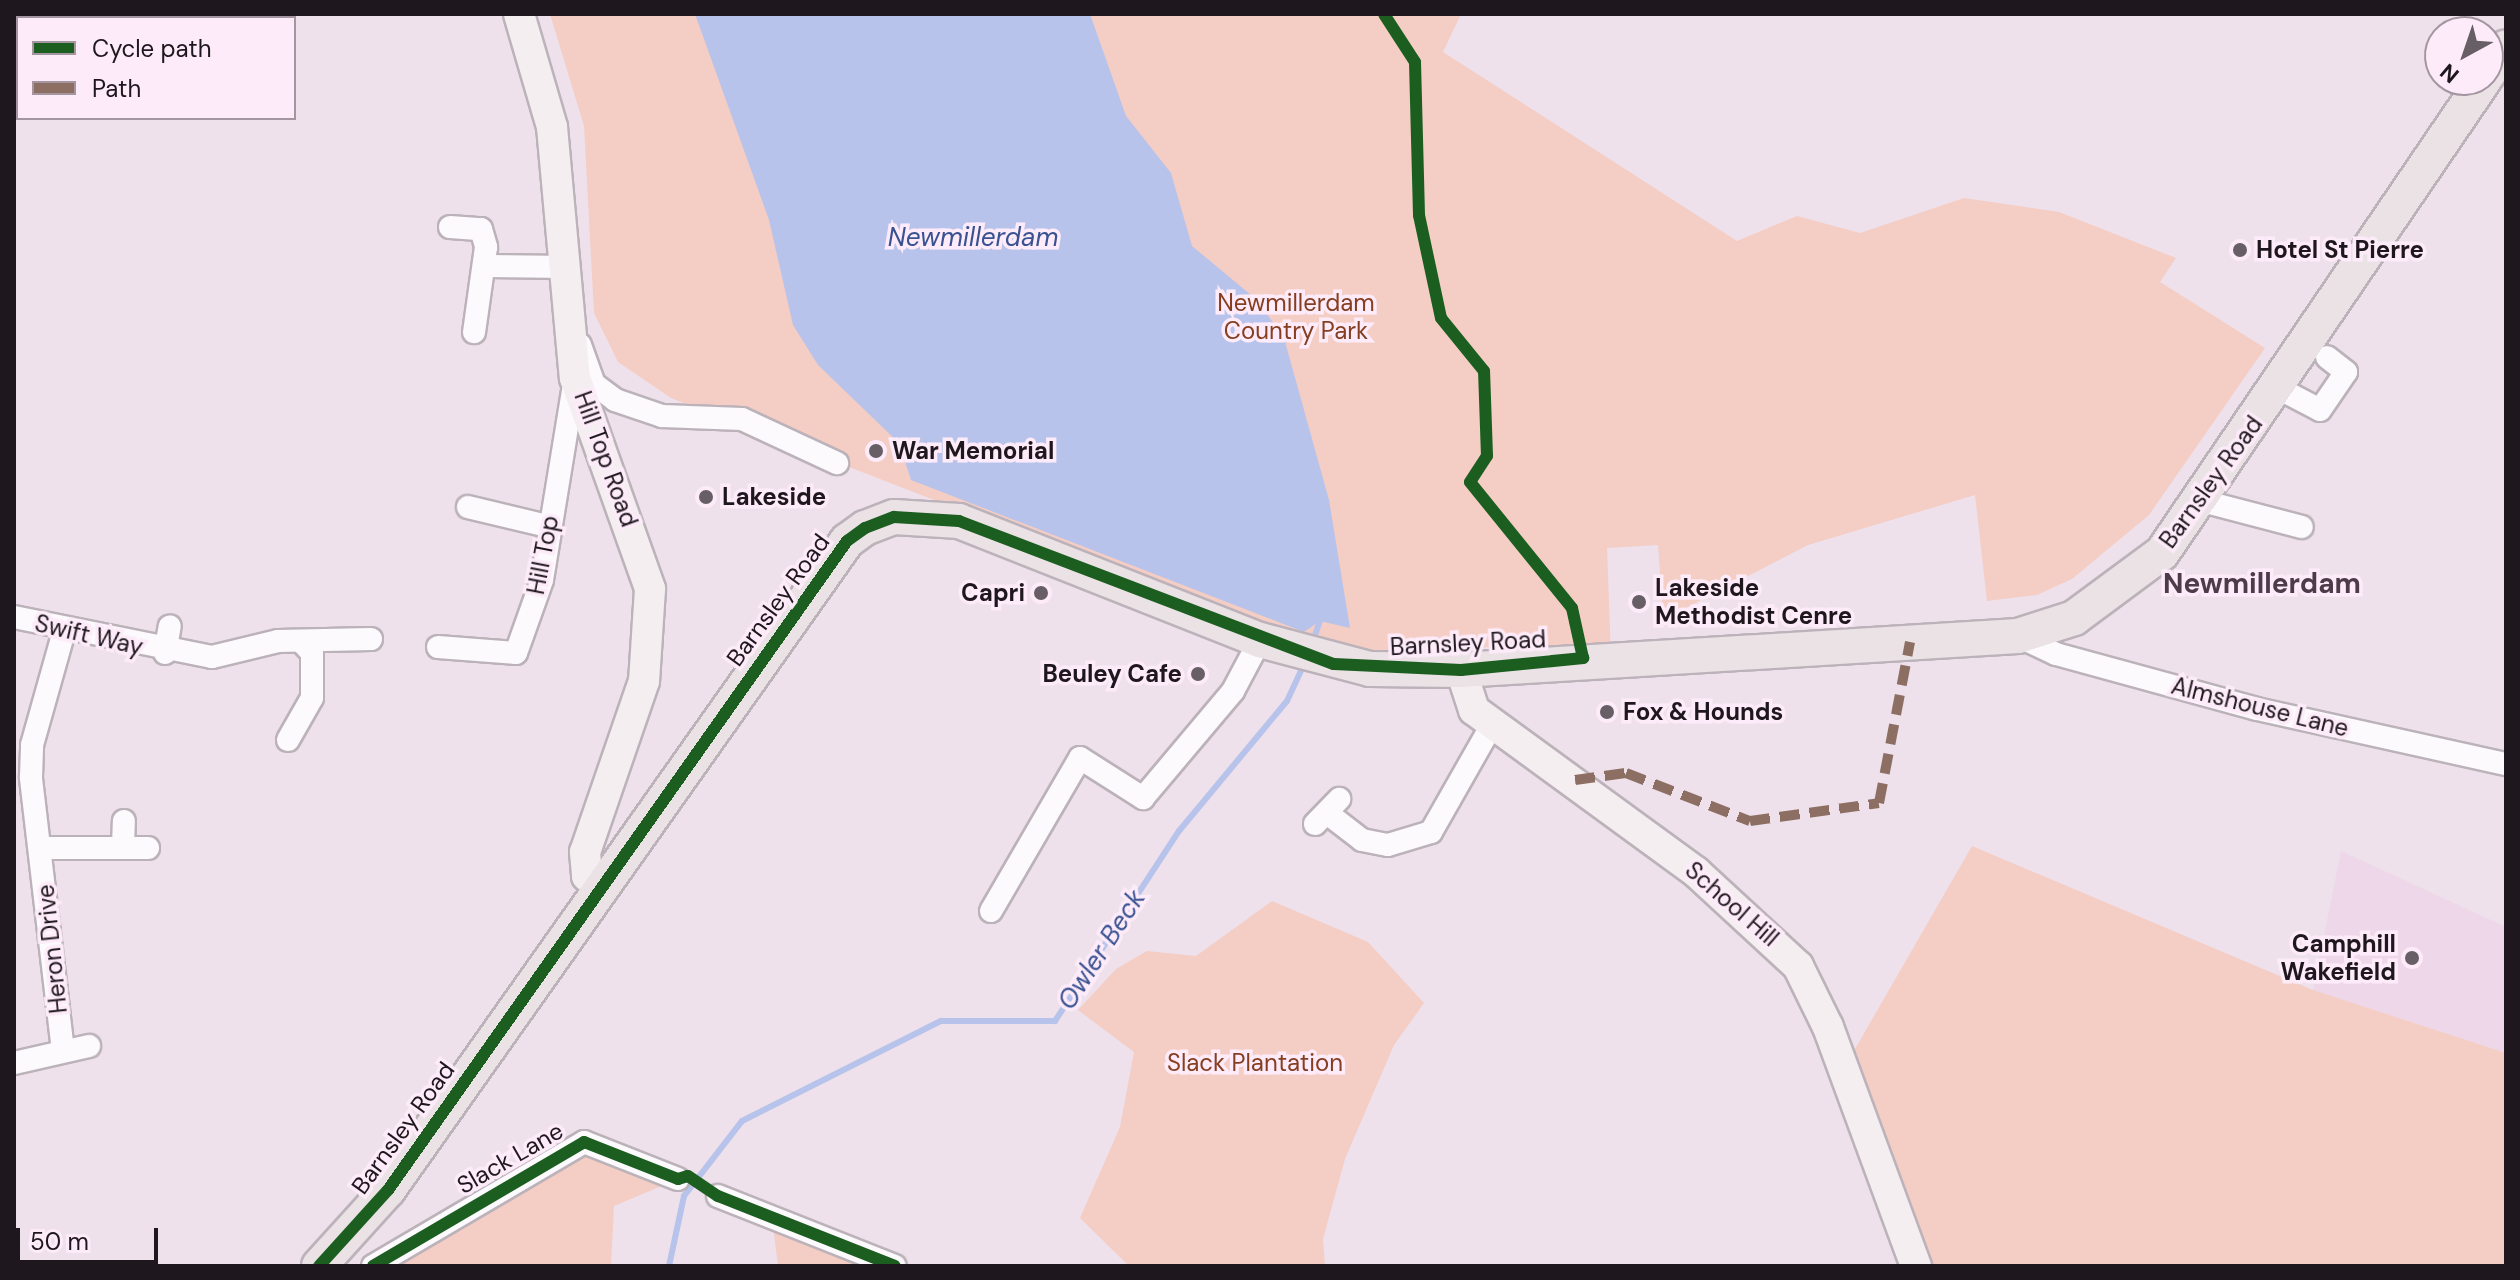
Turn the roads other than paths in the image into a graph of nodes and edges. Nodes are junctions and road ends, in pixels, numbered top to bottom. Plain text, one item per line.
1 (519, 14) edge
2 (2473, 96) edge
3 (450, 227) dead end
4 (487, 266) junction
5 (568, 267) junction
6 (575, 331) junction
7 (474, 332) dead end
8 (2327, 357) dead end
9 (575, 378) junction
10 (2278, 388) junction
11 (837, 463) dead end
12 (2202, 501) junction
13 (468, 507) dead end
14 (551, 527) junction
15 (2302, 527) dead end
16 (14, 617) edge
17 (170, 626) dead end
18 (64, 631) junction
19 (2018, 636) junction
20 (371, 639) dead end
21 (1260, 640) junction
22 (301, 641) junction
23 (438, 647) dead end
24 (165, 653) junction
25 (1461, 670) junction
26 (1493, 723) junction
27 (288, 740) dead end
28 (2506, 764) edge
29 (1327, 812) dead end
30 (124, 821) dead end
31 (123, 846) junction
32 (40, 848) junction
33 (148, 848) dead end
34 (602, 889) junction
35 (991, 911) dead end
36 (89, 1046) dead end
37 (63, 1051) junction
38 (14, 1063) edge
39 (678, 1179) dead end
40 (718, 1196) dead end
41 (319, 1266) edge
42 (373, 1266) edge
43 (895, 1266) edge
44 (1916, 1266) edge

1 - 5 street, Hill Top Road
2 - 10 main road, Barnsley Road
3 - 4 street
4 - 5 street
4 - 7 street
5 - 6 street, Hill Top Road
6 - 9 street, Hill Top Road
6 - 11 street
8 - 10 street
9 - 14 street, Hill Top
9 - 34 street, Hill Top Road
10 - 12 main road, Barnsley Road
12 - 15 street
12 - 19 main road, Barnsley Road
13 - 14 street
14 - 23 street, Hill Top
16 - 18 street, Swift Way
17 - 24 street, Swift Way
18 - 24 street, Swift Way
18 - 32 street, Heron Drive
19 - 25 main road, Barnsley Road
19 - 28 street, Almshouse Lane
20 - 22 street, Swift Way
21 - 25 main road, Barnsley Road
21 - 34 main road, Barnsley Road
21 - 35 street
22 - 24 street, Swift Way
22 - 27 street
25 - 26 street, School Hill
26 - 29 street
26 - 44 street, School Hill
30 - 31 street
31 - 32 street, Heron Drive
31 - 33 street, Heron Drive
32 - 37 street, Heron Drive
34 - 41 main road, Barnsley Road
36 - 37 street
37 - 38 street
39 - 42 street, Slack Lane
40 - 43 street

